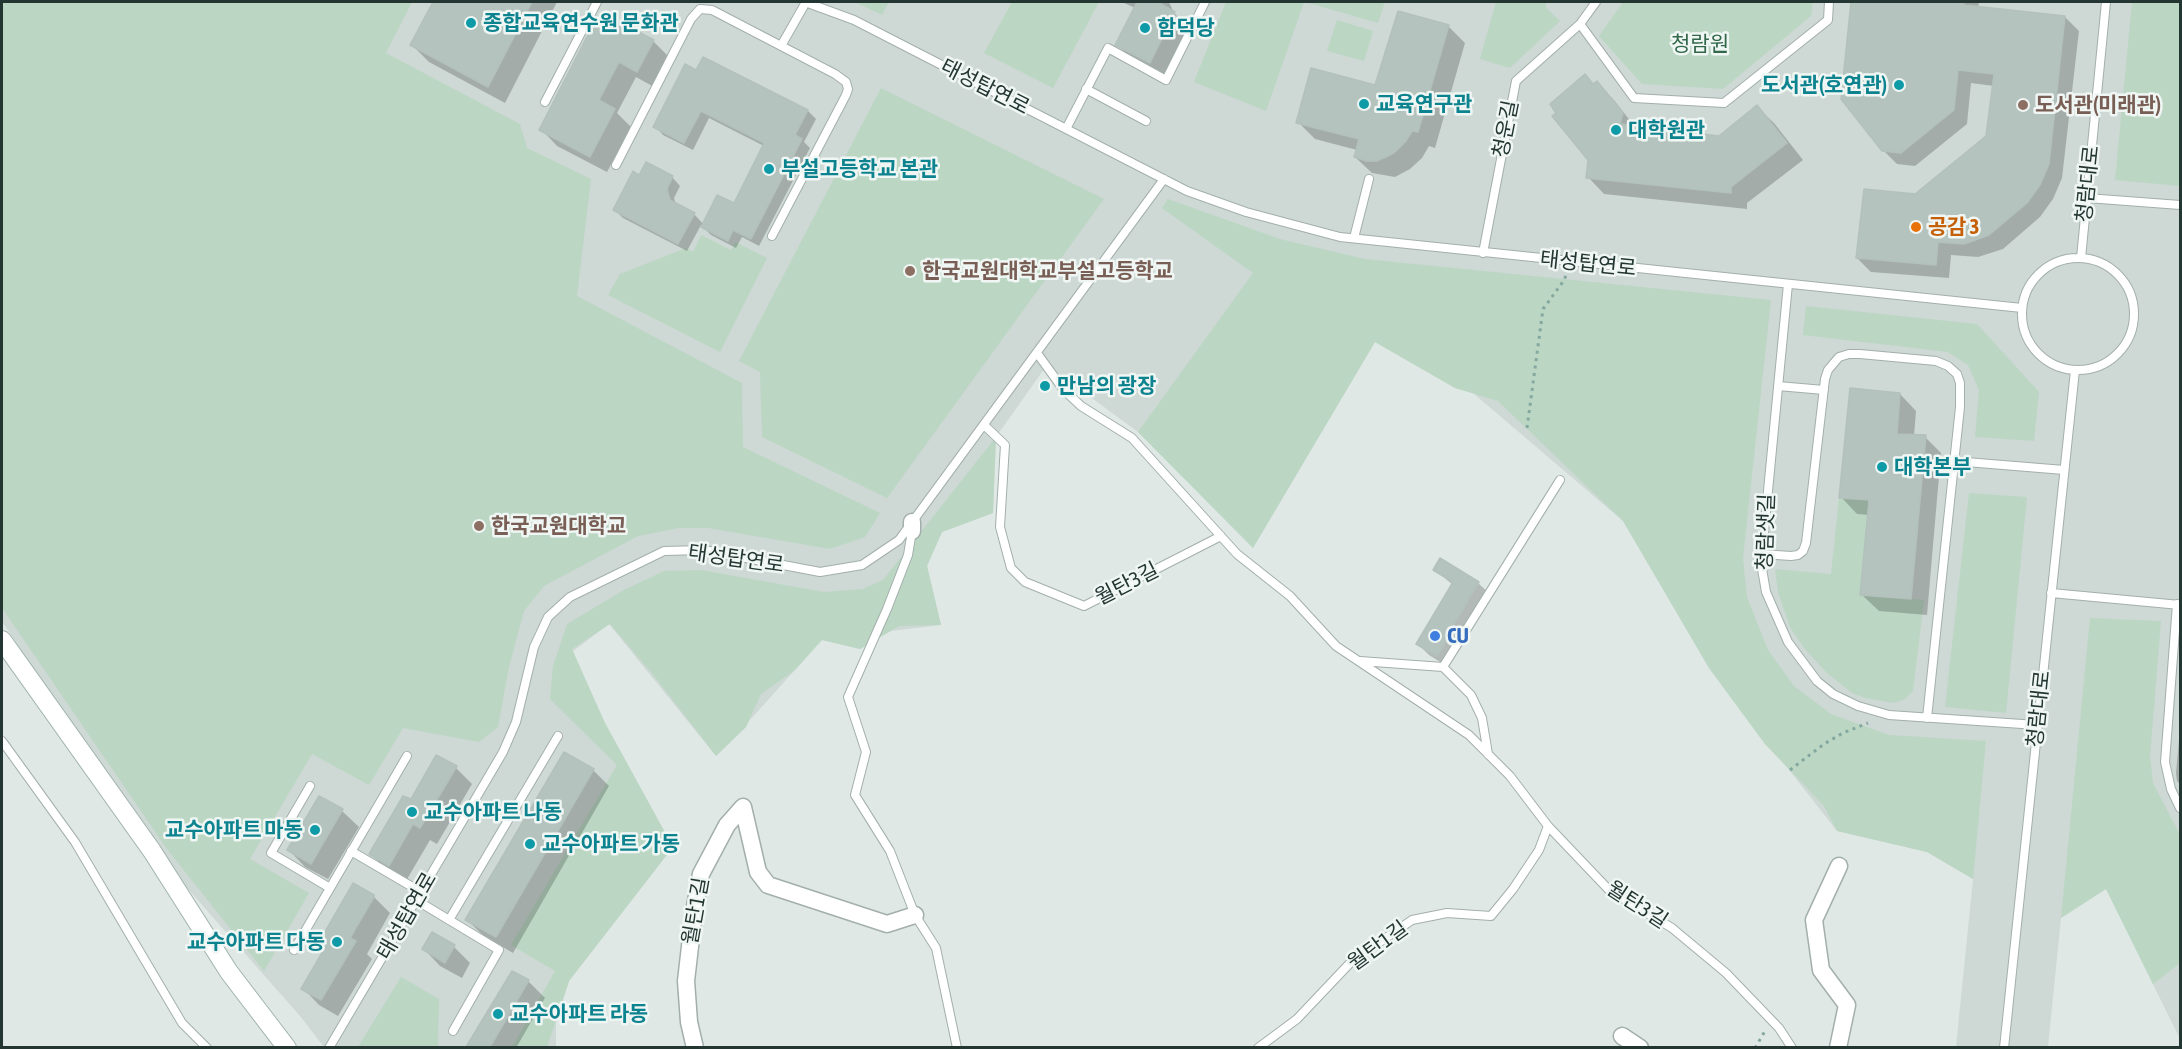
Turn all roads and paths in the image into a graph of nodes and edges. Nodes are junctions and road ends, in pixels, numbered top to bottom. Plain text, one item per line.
1 (597, 2) edge
2 (806, 2) edge
3 (1205, 2) edge
4 (1596, 2) edge
5 (1830, 2) edge
6 (2106, 2) edge
7 (1580, 24) junction
8 (781, 46) junction
9 (1086, 89) junction
10 (545, 102) dead end
11 (1146, 122) dead end
12 (1066, 129) junction
13 (616, 165) dead end
14 (1164, 178) junction
15 (1370, 179) dead end
16 (2087, 198) junction
17 (2181, 205) edge
18 (772, 236) dead end
19 (1354, 238) junction
20 (1483, 253) junction
21 (2080, 258) junction
22 (1567, 262) junction
23 (1788, 284) junction
24 (2022, 308) junction
25 (1036, 353) junction
26 (2075, 370) junction
27 (1778, 386) junction
28 (1824, 390) junction
29 (984, 425) junction
30 (1527, 429) dead end
31 (1954, 461) junction
32 (2064, 470) junction
33 (1560, 480) dead end
34 (912, 527) junction
35 (1221, 536) junction
36 (1762, 554) junction
37 (2051, 593) junction
38 (2179, 604) edge
39 (2, 640) edge
40 (1357, 660) junction
41 (1443, 667) junction
42 (1889, 715) junction
43 (1927, 718) junction
44 (2037, 725) junction
45 (558, 736) dead end
46 (2, 741) edge
47 (1488, 754) junction
48 (407, 756) dead end
49 (1790, 771) dead end
50 (310, 786) dead end
51 (2181, 807) edge
52 (1548, 826) junction
53 (351, 851) junction
54 (1839, 866) dead end
55 (330, 888) junction
56 (418, 896) junction
57 (915, 915) junction
58 (449, 920) junction
59 (294, 950) dead end
60 (1772, 1020) junction
61 (453, 1031) dead end
62 (1622, 1036) dead end
63 (207, 1047) edge
64 (287, 1047) edge
65 (329, 1047) edge
66 (695, 1047) edge
67 (957, 1047) edge
68 (1258, 1047) edge
69 (1641, 1047) edge
70 (1755, 1047) edge
71 (1792, 1047) edge
72 (1838, 1047) edge
73 (2004, 1047) edge

1 - 10 lane
2 - 8 lane
2 - 12 lane, 태성탑연로
3 - 9 lane
4 - 7 lane, 청운길
5 - 7 lane
6 - 16 lane, 청람대로
7 - 20 lane, 청운길
8 - 13 lane
8 - 18 lane
9 - 11 lane
9 - 12 lane
12 - 14 lane, 태성탑연로
14 - 19 lane, 태성탑연로
14 - 25 lane, 태성탑연로
15 - 19 lane
16 - 17 lane
16 - 21 lane, 청람대로
19 - 20 lane, 태성탑연로
20 - 22 lane, 태성탑연로
21 - 24 lane
21 - 26 lane
22 - 23 lane, 태성탑연로
22 - 30 path
23 - 24 lane, 태성탑연로
23 - 27 lane, 청람샛길
24 - 26 lane
25 - 29 lane, 태성탑연로
25 - 35 lane, 월탄3길
26 - 32 lane, 청람대로
27 - 28 lane
27 - 36 lane, 청람샛길
28 - 31 lane
28 - 36 lane
29 - 34 lane, 태성탑연로
29 - 35 lane, 월탄3길
31 - 32 lane
31 - 43 lane
32 - 37 lane, 청람대로
33 - 41 lane
34 - 56 lane, 태성탑연로
34 - 57 lane
35 - 40 lane, 월탄3길
36 - 42 lane, 청람샛길
37 - 38 lane
37 - 44 lane, 청람대로
38 - 51 lane
39 - 64 main road
40 - 41 lane
40 - 47 lane, 월탄3길
41 - 47 lane
42 - 43 lane, 청람샛길
42 - 49 path
43 - 44 lane, 청람샛길
44 - 73 lane, 청람대로
45 - 58 lane
46 - 63 lane
47 - 52 lane, 월탄3길
48 - 53 lane
50 - 55 lane
52 - 60 lane, 월탄3길
52 - 68 lane, 월탄1길
53 - 55 lane
53 - 56 lane
54 - 72 street
55 - 59 lane
56 - 58 lane
56 - 65 lane, 태성탑연로
57 - 66 street, 월탄1길
57 - 67 lane
58 - 61 lane
60 - 70 path
60 - 71 lane, 월탄3길
62 - 69 street

